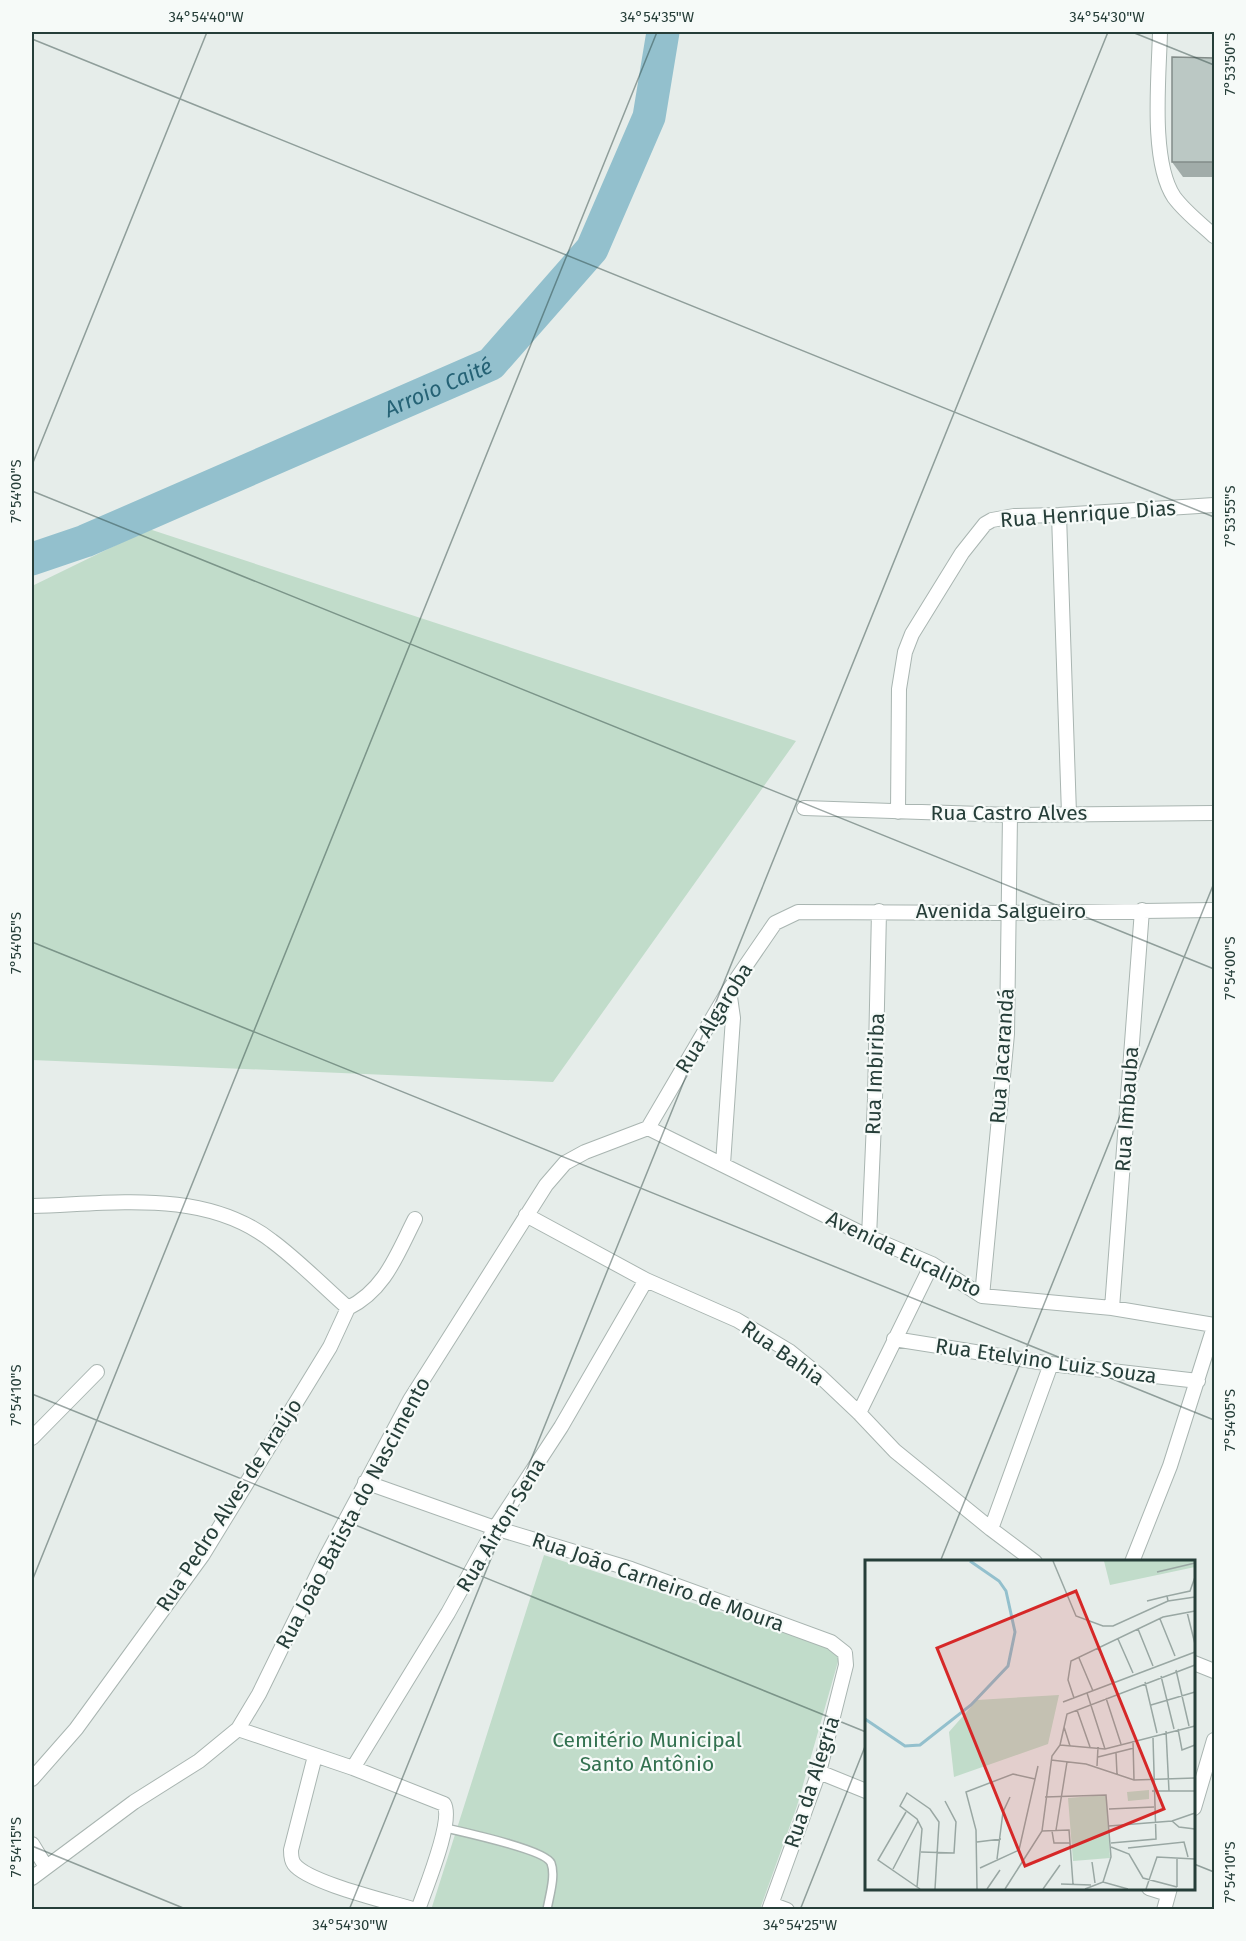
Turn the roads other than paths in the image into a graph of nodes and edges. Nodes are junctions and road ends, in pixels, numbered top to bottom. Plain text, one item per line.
1 (1160, 32) edge
2 (1215, 236) edge
3 (1215, 505) edge
4 (1059, 515) junction
5 (804, 808) dead end
6 (898, 812) junction
7 (1215, 813) edge
8 (1069, 814) junction
9 (1010, 815) junction
10 (1142, 910) junction
11 (1215, 910) edge
12 (879, 911) junction
13 (1007, 913) junction
14 (789, 916) joint
15 (729, 990) junction
16 (648, 1128) junction
17 (723, 1164) junction
18 (32, 1206) edge
19 (526, 1215) junction
20 (415, 1219) dead end
21 (869, 1237) junction
22 (932, 1264) junction
23 (646, 1280) junction
24 (982, 1296) junction
25 (348, 1308) junction
26 (1112, 1308) junction
27 (1215, 1326) edge
28 (894, 1339) junction
29 (1051, 1364) junction
30 (97, 1372) dead end
31 (1198, 1381) junction
32 (859, 1413) junction
33 (32, 1438) edge
34 (365, 1482) junction
35 (495, 1528) junction
36 (991, 1529) junction
37 (1032, 1560) edge
38 (1133, 1560) edge
39 (845, 1653) joint
40 (1195, 1663) edge
41 (1215, 1671) edge
42 (238, 1729) junction
43 (1215, 1740) edge
44 (315, 1756) junction
45 (1210, 1766) edge
46 (353, 1768) junction
47 (819, 1772) junction
48 (32, 1779) edge
49 (865, 1790) edge
50 (1195, 1805) edge
51 (446, 1828) junction
52 (32, 1844) edge
53 (46, 1867) junction
54 (32, 1878) edge
55 (1169, 1891) edge
56 (770, 1907) edge
57 (417, 1910) edge
58 (547, 1910) edge
59 (787, 1910) edge
60 (1164, 1910) edge

1 - 2 street
3 - 4 street, Rua Henrique Dias
4 - 6 street, Rua Henrique Dias
4 - 8 street
5 - 6 street, Rua Castro Alves
6 - 9 street, Rua Castro Alves
7 - 8 street, Rua Castro Alves
8 - 9 street, Rua Castro Alves
9 - 13 street, Rua Jacarandá
10 - 11 street, Avenida Salgueiro
10 - 13 street, Avenida Salgueiro
10 - 26 street, Rua Imbauba
12 - 13 street, Avenida Salgueiro
12 - 14 street, Avenida Salgueiro
12 - 21 street, Rua Imbiriba
13 - 24 street, Rua Jacarandá
14 - 15 street, Rua Algaroba
15 - 16 street, Rua Algaroba
15 - 17 street
16 - 17 street, Avenida Eucalipto
16 - 19 street, Rua João Batista do Nascimento
17 - 21 street, Avenida Eucalipto
18 - 25 street
19 - 23 street, Rua Bahia
19 - 34 street, Rua João Batista do Nascimento
20 - 25 street
21 - 22 street, Avenida Eucalipto
22 - 24 street, Avenida Eucalipto
22 - 28 street
23 - 32 street, Rua Bahia
23 - 35 street, Rua Airton Sena
24 - 26 street, Avenida Eucalipto
25 - 48 street, Rua Pedro Alves de Araújo
26 - 27 street, Avenida Eucalipto
27 - 31 street
28 - 29 street, Rua Etelvino Luiz Souza
28 - 32 street
29 - 31 street, Rua Etelvino Luiz Souza
29 - 36 street
30 - 33 street
31 - 38 street
32 - 36 street, Rua Bahia
34 - 35 street, Rua João Carneiro de Moura
34 - 42 street, Rua João Batista do Nascimento
35 - 39 street, Rua João Carneiro de Moura
35 - 46 street, Rua Airton Sena
36 - 37 street, Rua Bahia
39 - 47 street, Rua da Alegria
40 - 41 street
42 - 44 street
42 - 53 street, Rua João Batista do Nascimento
43 - 45 street
44 - 46 street
44 - 57 street
45 - 50 street
46 - 51 street
47 - 49 street
47 - 56 street, Rua da Alegria
51 - 57 street
51 - 58 lane
52 - 53 street
53 - 54 street, Rua João Batista do Nascimento
55 - 60 street
56 - 59 street

